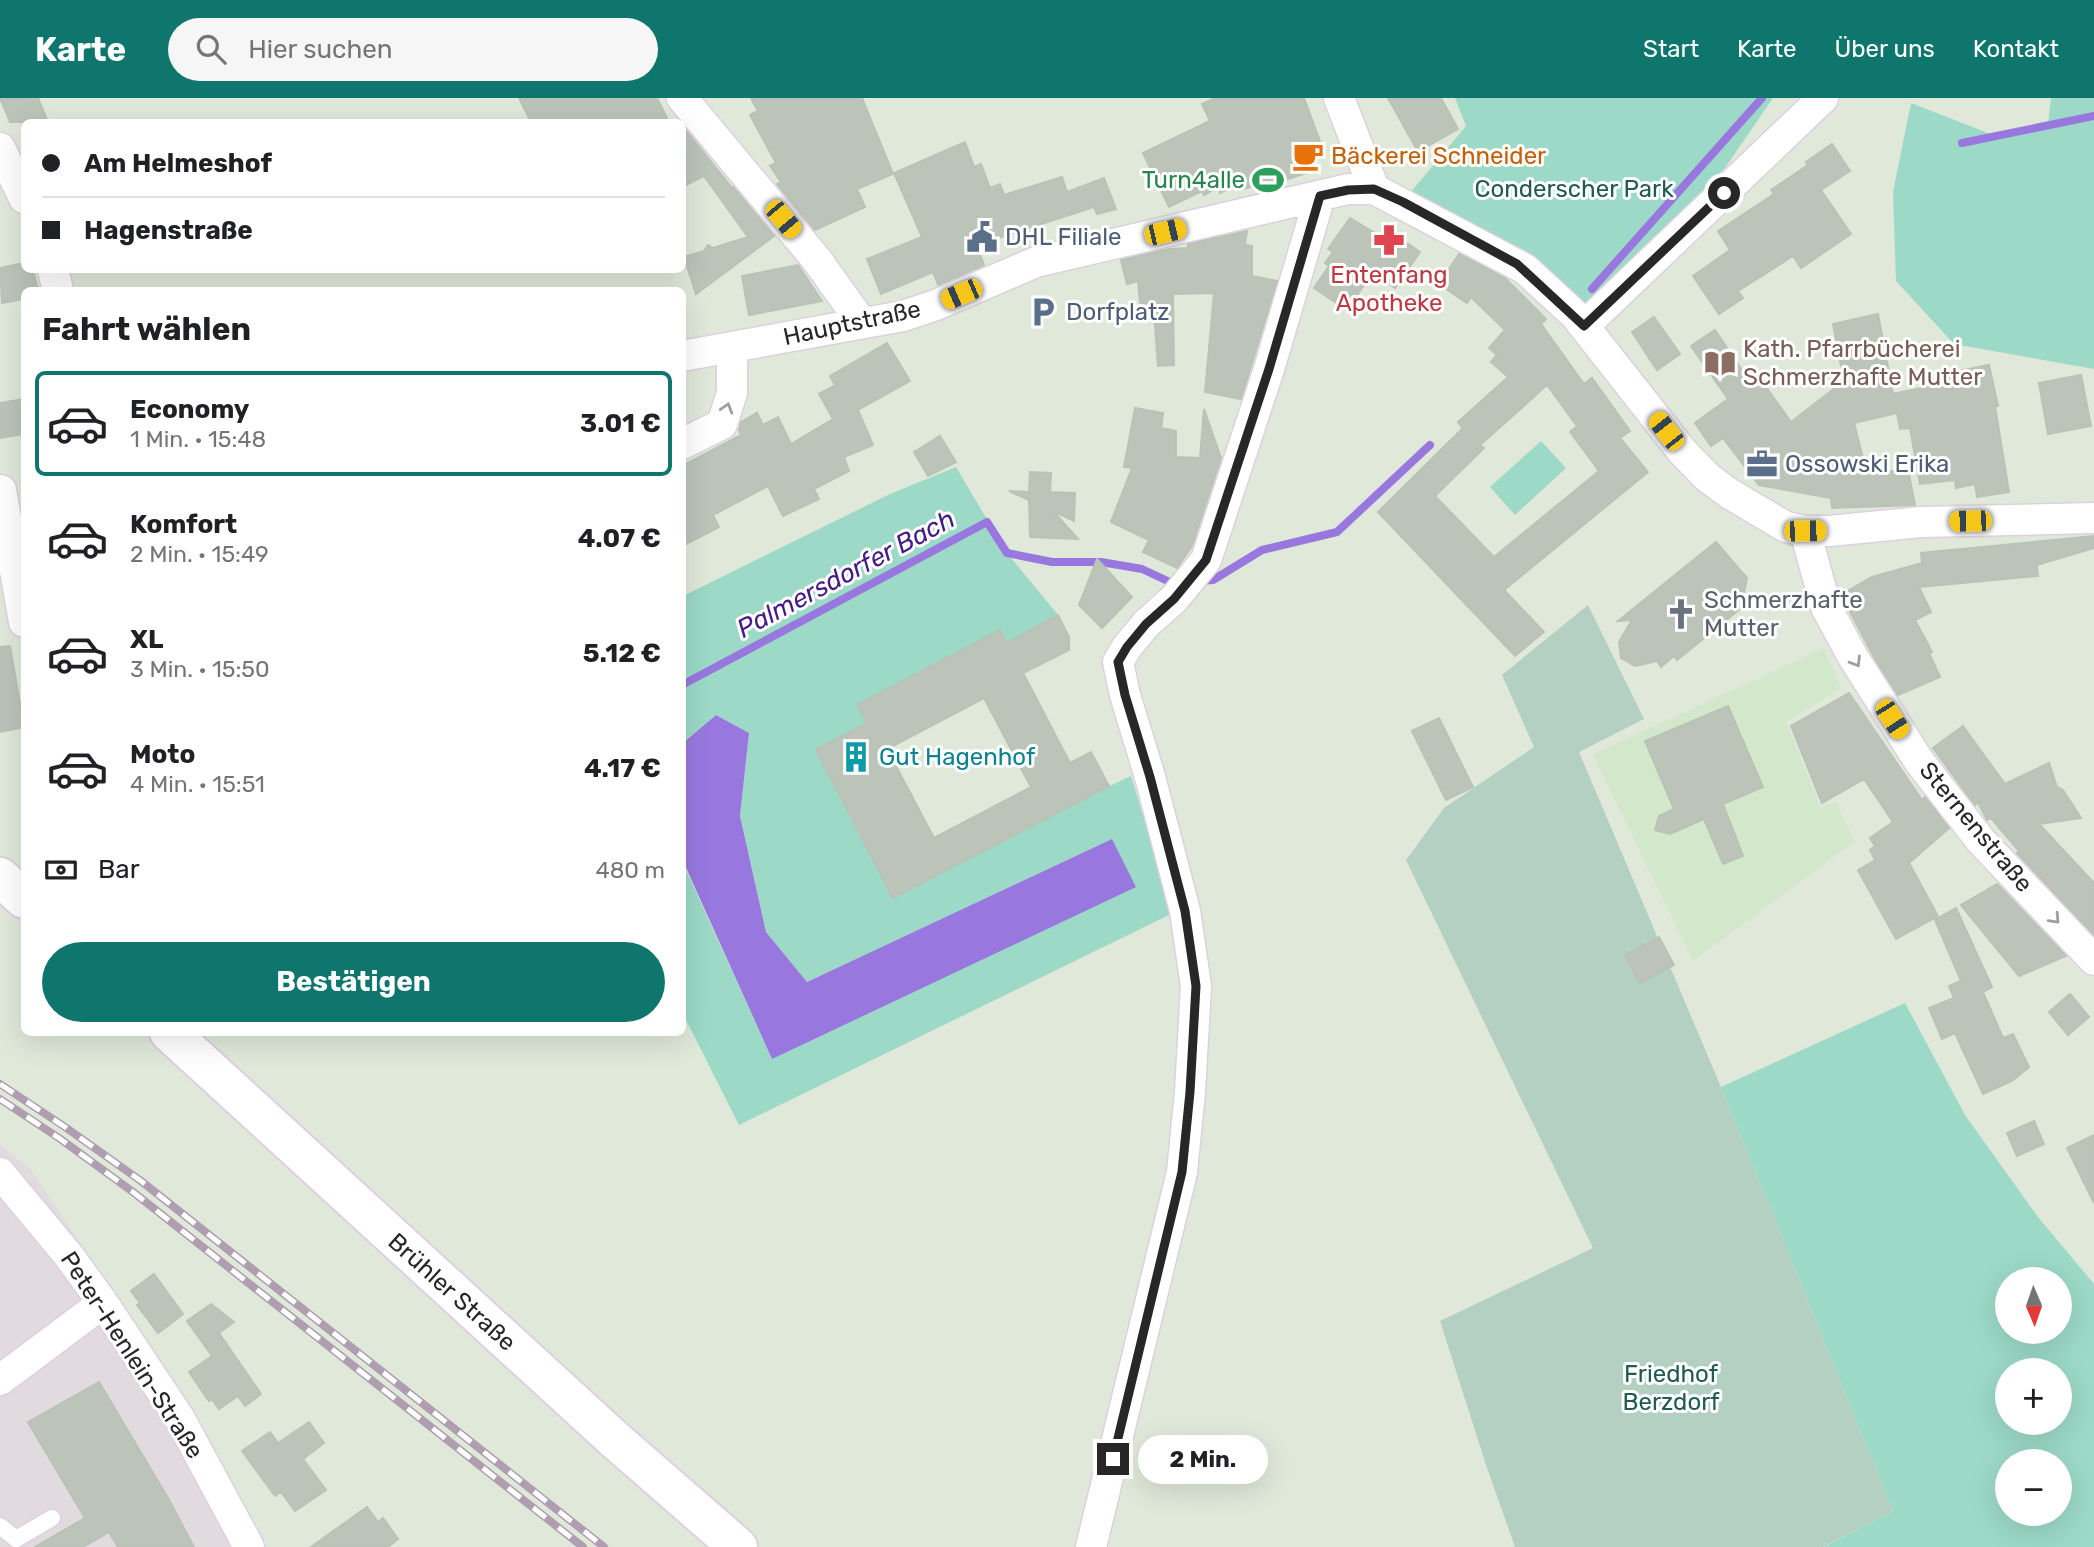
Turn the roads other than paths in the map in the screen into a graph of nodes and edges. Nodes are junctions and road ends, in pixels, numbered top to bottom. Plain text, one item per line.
1 (682, 98) edge
2 (1339, 98) edge
3 (1823, 98) edge
4 (0, 148) edge
5 (1374, 189) junction
6 (21, 192) edge
7 (1320, 196) junction
8 (862, 323) junction
9 (1584, 326) junction
10 (732, 347) junction
11 (686, 355) edge
12 (686, 442) edge
13 (9, 489) edge
14 (2094, 518) edge
15 (1805, 531) junction
16 (21, 595) edge
17 (0, 877) edge
18 (21, 896) edge
19 (2094, 960) edge
20 (173, 1036) edge
21 (0, 1172) edge
22 (103, 1303) junction
23 (0, 1380) edge
24 (52, 1518) dead end
25 (0, 1526) edge
26 (249, 1547) edge
27 (738, 1547) edge
28 (1091, 1547) edge

1 - 8 street
2 - 5 street
3 - 9 street
4 - 6 street
5 - 7 street, Hauptstraße
5 - 9 street
7 - 8 street, Hauptstraße
7 - 28 street
8 - 10 street, Hauptstraße
9 - 15 street
10 - 11 street, Hauptstraße
12 -> 10 street
13 - 16 street
14 - 15 street
15 -> 19 street, Sternenstraße
17 - 18 main road
20 - 27 main road, Brühler Straße
21 - 22 street, Peter-Henlein-Straße
22 - 23 street
22 - 26 street, Peter-Henlein-Straße
24 - 25 lane

